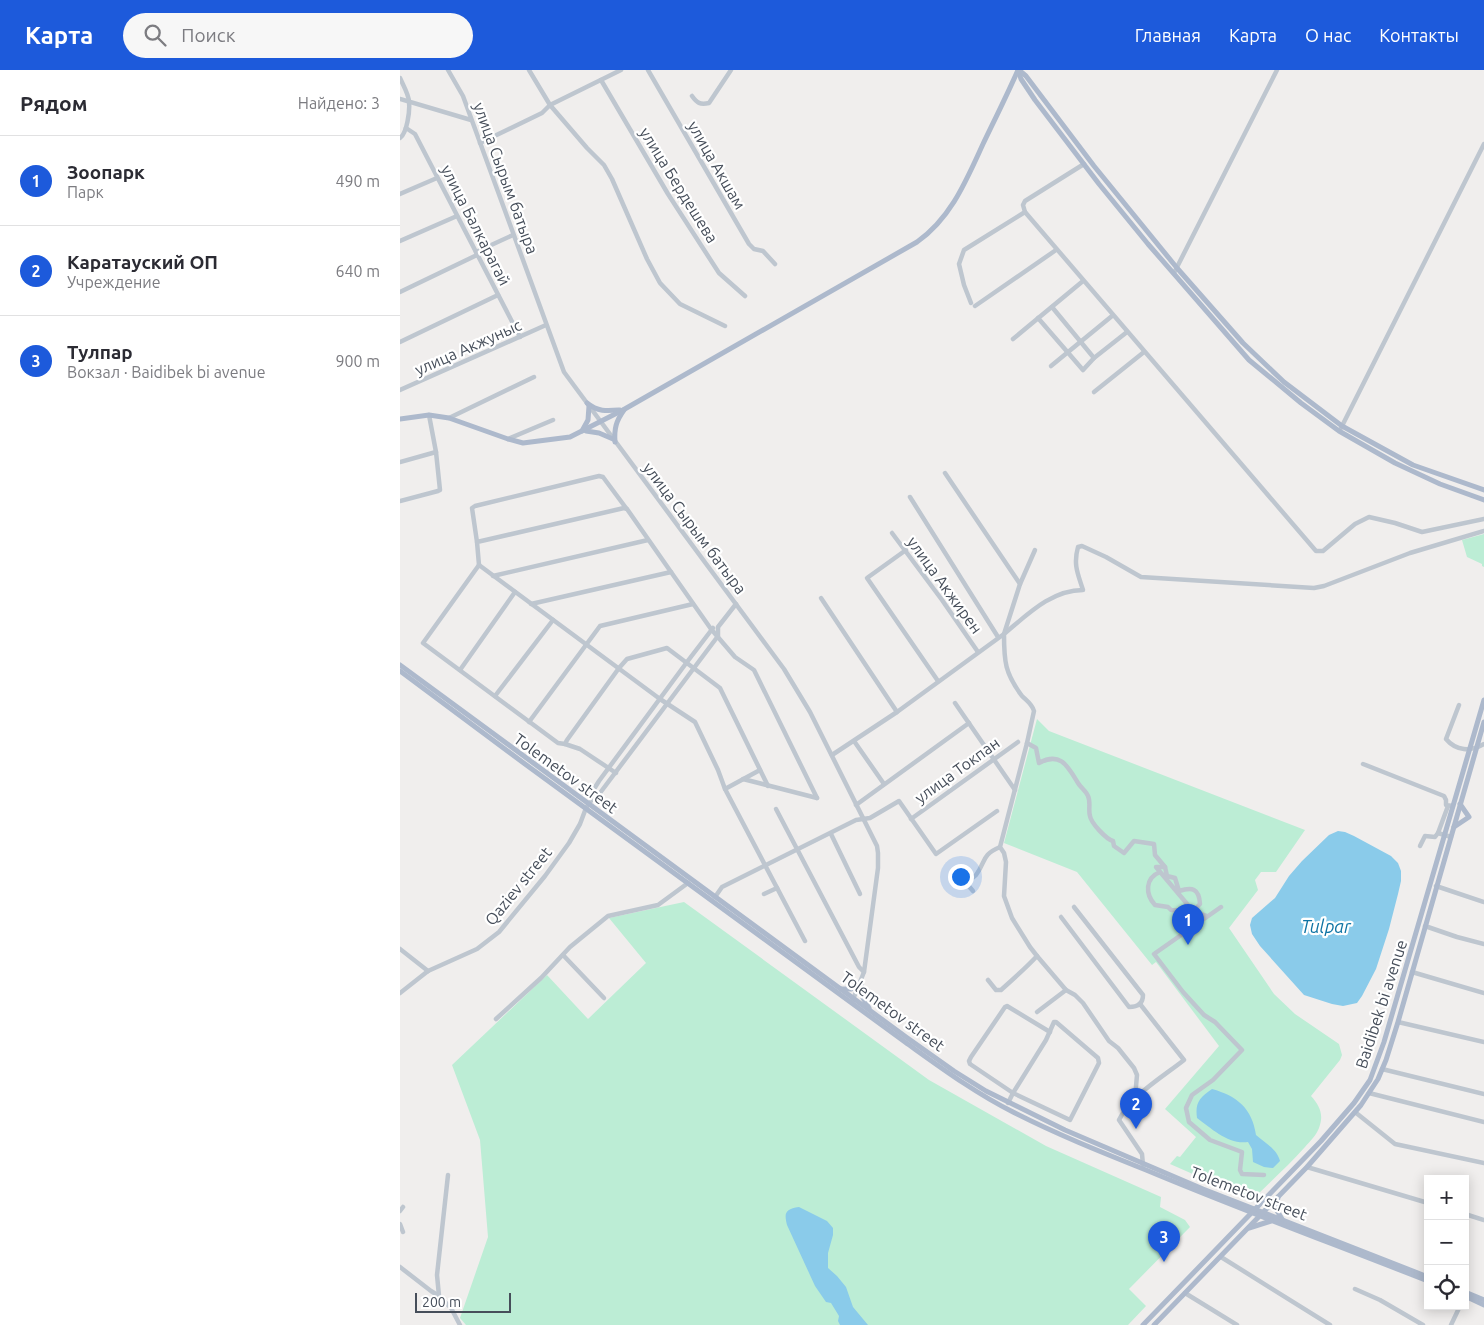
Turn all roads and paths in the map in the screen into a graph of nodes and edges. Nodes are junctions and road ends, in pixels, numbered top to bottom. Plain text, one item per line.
1 (448, 70) edge
2 (529, 70) edge
3 (621, 70) edge
4 (648, 70) edge
5 (732, 70) edge
6 (1018, 70) edge
7 (1277, 70) edge
8 (612, 72) edge
9 (400, 78) edge
10 (602, 80) junction
11 (692, 96) dead end
12 (400, 99) edge
13 (410, 101) junction
14 (550, 105) junction
15 (471, 120) junction
16 (406, 128) junction
17 (400, 138) edge
18 (480, 142) junction
19 (1484, 144) edge
20 (1084, 164) junction
21 (438, 178) junction
22 (400, 194) edge
23 (1024, 212) junction
24 (457, 216) junction
25 (513, 235) junction
26 (400, 241) edge
27 (1056, 250) junction
28 (476, 253) junction
29 (775, 264) dead end
30 (1175, 271) junction
31 (1083, 281) junction
32 (400, 292) edge
33 (498, 295) junction
34 (745, 296) dead end
35 (1052, 307) junction
36 (1112, 316) junction
37 (1038, 318) junction
38 (546, 325) junction
39 (725, 326) dead end
40 (1127, 332) junction
41 (520, 337) junction
42 (1013, 339) dead end
43 (1081, 341) junction
44 (400, 342) edge
45 (1068, 352) junction
46 (1144, 352) junction
47 (1094, 358) junction
48 (1051, 366) dead end
49 (534, 378) dead end
50 (400, 390) edge
51 (1094, 392) dead end
52 (588, 404) junction
53 (624, 409) junction
54 (428, 415) junction
55 (449, 418) junction
56 (400, 419) edge
57 (553, 420) dead end
58 (600, 422) junction
59 (1342, 426) junction
60 (583, 431) junction
61 (1339, 431) junction
62 (508, 439) junction
63 (614, 441) junction
64 (436, 452) junction
65 (400, 462) edge
66 (945, 473) dead end
67 (1484, 490) edge
68 (910, 497) dead end
69 (1484, 500) edge
70 (400, 501) edge
71 (626, 508) junction
72 (1484, 519) edge
73 (1484, 531) edge
74 (892, 533) dead end
75 (648, 540) junction
76 (477, 542) junction
77 (906, 550) junction
78 (1035, 550) dead end
79 (479, 565) junction
80 (671, 572) junction
81 (493, 576) junction
82 (1020, 584) junction
83 (516, 592) junction
84 (821, 598) dead end
85 (531, 604) junction
86 (693, 604) junction
87 (736, 604) junction
88 (553, 620) junction
89 (718, 627) junction
90 (712, 629) junction
91 (1004, 634) junction
92 (718, 636) junction
93 (998, 637) junction
94 (586, 644) junction
95 (978, 652) junction
96 (687, 662) junction
97 (400, 665) edge
98 (619, 668) junction
99 (694, 668) junction
100 (460, 670) junction
101 (400, 671) edge
102 (938, 681) junction
103 (495, 696) junction
104 (660, 699) junction
105 (1484, 700) edge
106 (956, 703) dead end
107 (668, 704) junction
108 (1459, 705) dead end
109 (897, 712) junction
110 (529, 722) junction
111 (1484, 722) edge
112 (969, 723) junction
113 (854, 741) junction
114 (1018, 742) dead end
115 (565, 744) junction
116 (1027, 744) junction
117 (1484, 744) edge
118 (1477, 748) junction
119 (1470, 750) junction
120 (832, 755) junction
121 (994, 760) junction
122 (1363, 764) dead end
123 (609, 768) junction
124 (760, 770) junction
125 (616, 773) junction
126 (743, 779) junction
127 (884, 784) junction
128 (768, 786) junction
129 (725, 788) junction
130 (1015, 790) junction
131 (595, 794) junction
132 (1460, 804) junction
133 (856, 805) junction
134 (587, 806) junction
135 (1451, 806) junction
136 (776, 809) dead end
137 (997, 811) dead end
138 (863, 819) junction
139 (911, 819) junction
140 (1454, 827) junction
141 (1438, 833) junction
142 (831, 834) junction
143 (1448, 836) junction
144 (639, 845) junction
145 (1420, 846) dead end
146 (1000, 847) junction
147 (798, 849) junction
148 (765, 865) junction
149 (1165, 866) junction
150 (1160, 872) junction
151 (688, 883) junction
152 (1434, 885) junction
153 (777, 888) junction
154 (973, 891) dead end
155 (764, 894) dead end
156 (860, 894) dead end
157 (715, 897) junction
158 (1484, 902) edge
159 (1074, 907) dead end
160 (1221, 907) dead end
161 (1193, 911) junction
162 (1207, 916) junction
163 (1061, 917) dead end
164 (1425, 926) junction
165 (805, 941) dead end
166 (1484, 944) edge
167 (400, 949) edge
168 (563, 954) junction
169 (1037, 956) junction
170 (428, 971) junction
171 (864, 972) junction
172 (1412, 972) junction
173 (988, 980) dead end
174 (861, 982) junction
175 (840, 988) junction
176 (1066, 990) junction
177 (400, 993) edge
178 (1484, 993) edge
179 (604, 998) dead end
180 (853, 1001) junction
181 (1140, 1004) junction
182 (870, 1010) junction
183 (1037, 1012) dead end
184 (496, 1019) dead end
185 (1398, 1022) junction
186 (1050, 1032) junction
187 (1484, 1042) edge
188 (1382, 1069) junction
189 (1013, 1093) junction
190 (1369, 1093) junction
191 (1484, 1094) edge
192 (1135, 1098) junction
193 (1008, 1103) junction
194 (1355, 1112) junction
195 (1070, 1120) junction
196 (1484, 1122) edge
197 (1065, 1130) junction
198 (1484, 1163) edge
199 (1144, 1165) junction
200 (1307, 1167) junction
201 (448, 1175) dead end
202 (1264, 1175) dead end
203 (1278, 1197) junction
204 (1424, 1202) edge
205 (1253, 1211) junction
206 (1261, 1214) junction
207 (1469, 1215) edge
208 (1283, 1220) junction
209 (1484, 1220) edge
210 (1272, 1221) junction
211 (400, 1224) edge
212 (1246, 1229) junction
213 (403, 1232) dead end
214 (1221, 1257) junction
215 (400, 1267) edge
216 (1194, 1272) junction
217 (1424, 1275) edge
218 (1201, 1277) junction
219 (1424, 1279) edge
220 (1355, 1289) dead end
221 (1185, 1293) junction
222 (1469, 1294) edge
223 (439, 1296) junction
224 (1469, 1298) edge
225 (1484, 1300) edge
226 (1484, 1305) edge
227 (1458, 1310) edge
228 (460, 1325) edge
229 (1143, 1325) edge
230 (1154, 1325) edge
231 (1238, 1325) edge
232 (1330, 1325) edge
233 (1423, 1325) edge
234 (1451, 1325) edge

1 - 15 street, улица Сырым батыра
2 - 14 street
3 - 8 street
4 - 29 street, улица Акшам
5 - 11 street
6 - 20 main road
6 - 30 main road
6 - 53 main road
7 - 30 street
8 - 10 street
9 - 13 street
10 - 14 street
10 - 34 street, улица Бердешева
12 - 13 street
13 - 15 street
13 - 16 street
14 - 18 street
14 - 39 street
15 - 18 street, улица Сырым батыра
16 - 17 street
16 - 21 street, улица Балкарагай
18 - 25 street, улица Сырым батыра
19 - 59 street
20 - 23 street
20 - 30 main road
21 - 22 street
21 - 24 street, улица Балкарагай
23 - 27 street
23 - 27 street
24 - 26 street
24 - 28 street, улица Балкарагай
25 - 28 street
25 - 38 street, улица Сырым батыра
27 - 31 street
28 - 32 street
28 - 33 street, улица Балкарагай
30 - 59 main road
30 - 61 main road
31 - 35 street
31 - 36 street
33 - 41 street, улица Балкарагай
33 - 44 street
35 - 37 street
35 - 43 street
36 - 40 street
36 - 43 street
37 - 42 street
37 - 45 street
38 - 41 street, улица Акжуныс
38 - 52 street, улица Сырым батыра
40 - 46 street
40 - 47 street
41 - 50 street, улица Акжуныс
43 - 45 street
43 - 47 street
45 - 47 street
45 - 48 street
46 - 51 street
46 - 72 street
49 - 55 street
52 - 53 main road
52 - 58 street, улица Сырым батыра
52 - 60 main road
53 - 58 main road
53 - 63 main road
54 - 55 main road
54 - 56 main road
54 - 64 street
55 - 62 main road
57 - 62 street
58 - 60 main road
58 - 63 street, улица Сырым батыра
59 - 61 street
59 - 67 main road
60 - 62 main road
60 - 63 main road
61 - 69 main road
63 - 87 street, улица Сырым батыра
64 - 65 street
64 - 70 street
66 - 82 street
68 - 93 street
71 - 75 street
71 - 76 street
71 - 76 street
73 - 91 street
74 - 77 street, улица Акжирен
75 - 80 street
75 - 81 street
76 - 79 street
77 - 95 street, улица Акжирен
77 - 102 street
78 - 82 street
79 - 81 street
79 - 100 street
80 - 85 street
80 - 86 street
81 - 83 street
82 - 91 street
83 - 85 street
83 - 100 street
84 - 109 street
85 - 88 street
86 - 90 street
86 - 94 street
87 - 89 street
87 - 120 street, улица Сырым батыра
88 - 94 street
88 - 103 street
89 - 90 street
89 - 92 street
90 - 92 street
90 - 96 street
91 - 93 street
91 - 116 street
92 - 99 street
92 - 128 street
93 - 95 street
94 - 98 street
94 - 110 street
95 - 102 street
96 - 98 street
96 - 99 street
96 - 104 street
97 - 134 main road, Tolemetov street
98 - 104 street
98 - 115 street
99 - 107 street
99 - 124 street
100 - 103 street
101 - 134 main road, Tolemetov street
102 - 109 street
103 - 110 street
104 - 107 street
104 - 123 street
105 - 119 main road, Baidibek bi avenue
106 - 112 street
107 - 125 street
107 - 129 street
108 - 119 street
109 - 113 street
110 - 115 street
111 - 118 main road, Baidibek bi avenue
112 - 121 street
112 - 127 street
113 - 120 street
113 - 127 street
114 - 121 street, улица Токпан
115 - 123 street
116 - 130 street
116 - 149 street
117 - 118 street
118 - 119 street
118 - 132 main road, Baidibek bi avenue
119 - 135 main road, Baidibek bi avenue
120 - 133 street, улица Сырым батыра
121 - 130 street
121 - 139 street, улица Токпан
122 - 135 street
123 - 125 street
123 - 131 street
124 - 126 street
124 - 128 street
125 - 131 street
126 - 128 street
126 - 129 street
127 - 133 street
129 - 148 street
130 - 146 street
131 - 134 street, Qaziev street
132 - 140 main road, Baidibek bi avenue
132 - 140 main road
133 - 138 street, улица Сырым батыра
134 - 144 main road, Tolemetov street
134 - 170 street, Qaziev street
135 - 141 street
135 - 143 main road, Baidibek bi avenue
136 - 147 street
137 - 139 street
138 - 139 street
138 - 142 street
138 - 171 street, улица Сырым батыра
140 - 143 main road, Baidibek bi avenue
141 - 143 street
141 - 145 street
142 - 147 street
142 - 156 street
143 - 152 main road, Baidibek bi avenue
144 - 151 main road, Tolemetov street
144 - 157 main road, Tolemetov street
146 - 154 street
146 - 169 street
147 - 148 street
147 - 171 street
148 - 153 street
148 - 157 street
149 - 150 street
149 - 161 street
150 - 161 street
150 - 161 street
151 - 168 street
151 - 180 main road, Tolemetov street
152 - 158 street
152 - 164 main road, Baidibek bi avenue
152 - 205 main road, Baidibek bi avenue
153 - 155 street
153 - 165 street
157 - 175 main road, Tolemetov street
159 - 181 street
160 - 162 street
161 - 162 street
162 - 202 street
163 - 181 street
164 - 166 street
164 - 172 main road, Baidibek bi avenue
167 - 170 street
168 - 179 street
168 - 184 street
169 - 173 street
169 - 176 street
170 - 177 street, Qaziev street
171 - 174 street, улица Сырым батыра
172 - 178 street
172 - 185 main road, Baidibek bi avenue
174 - 175 main road
174 - 180 street, улица Сырым батыра
174 - 182 main road
175 - 180 main road, Tolemetov street
176 - 183 street
176 - 192 street
180 - 182 main road, Tolemetov street
180 - 205 main road, Tolemetov street
181 - 192 street
182 - 193 main road, Tolemetov street
185 - 187 street
185 - 188 main road, Baidibek bi avenue
186 - 189 street
186 - 189 street
186 - 195 street
188 - 190 main road, Baidibek bi avenue
188 - 191 street
189 - 193 street
189 - 195 street
190 - 194 main road, Baidibek bi avenue
190 - 196 street
192 - 199 street
193 - 197 main road, Tolemetov street
194 - 198 street
194 - 200 main road, Baidibek bi avenue
195 - 197 street
197 - 199 main road, Tolemetov street
199 - 205 main road, Tolemetov street
200 - 203 main road, Baidibek bi avenue
200 - 204 street
201 - 223 street
203 - 206 main road, Baidibek bi avenue
203 - 208 main road
205 - 206 main road, Tolemetov street
205 - 216 main road, Baidibek bi avenue
206 - 208 main road, Tolemetov street
206 - 210 main road, Tolemetov street
206 - 212 main road, Baidibek bi avenue
207 - 209 street
208 - 217 main road, Tolemetov street
210 - 212 main road
210 - 219 main road, Tolemetov street
211 - 213 street
212 - 214 main road, Baidibek bi avenue
214 - 218 main road, Baidibek bi avenue
214 - 232 street
215 - 223 street
216 - 218 main road
216 - 229 main road, Baidibek bi avenue
218 - 221 main road, Baidibek bi avenue
220 - 233 street
221 - 230 main road, Baidibek bi avenue
221 - 231 street
222 - 225 main road
223 - 228 street
224 - 226 main road
227 - 234 street

